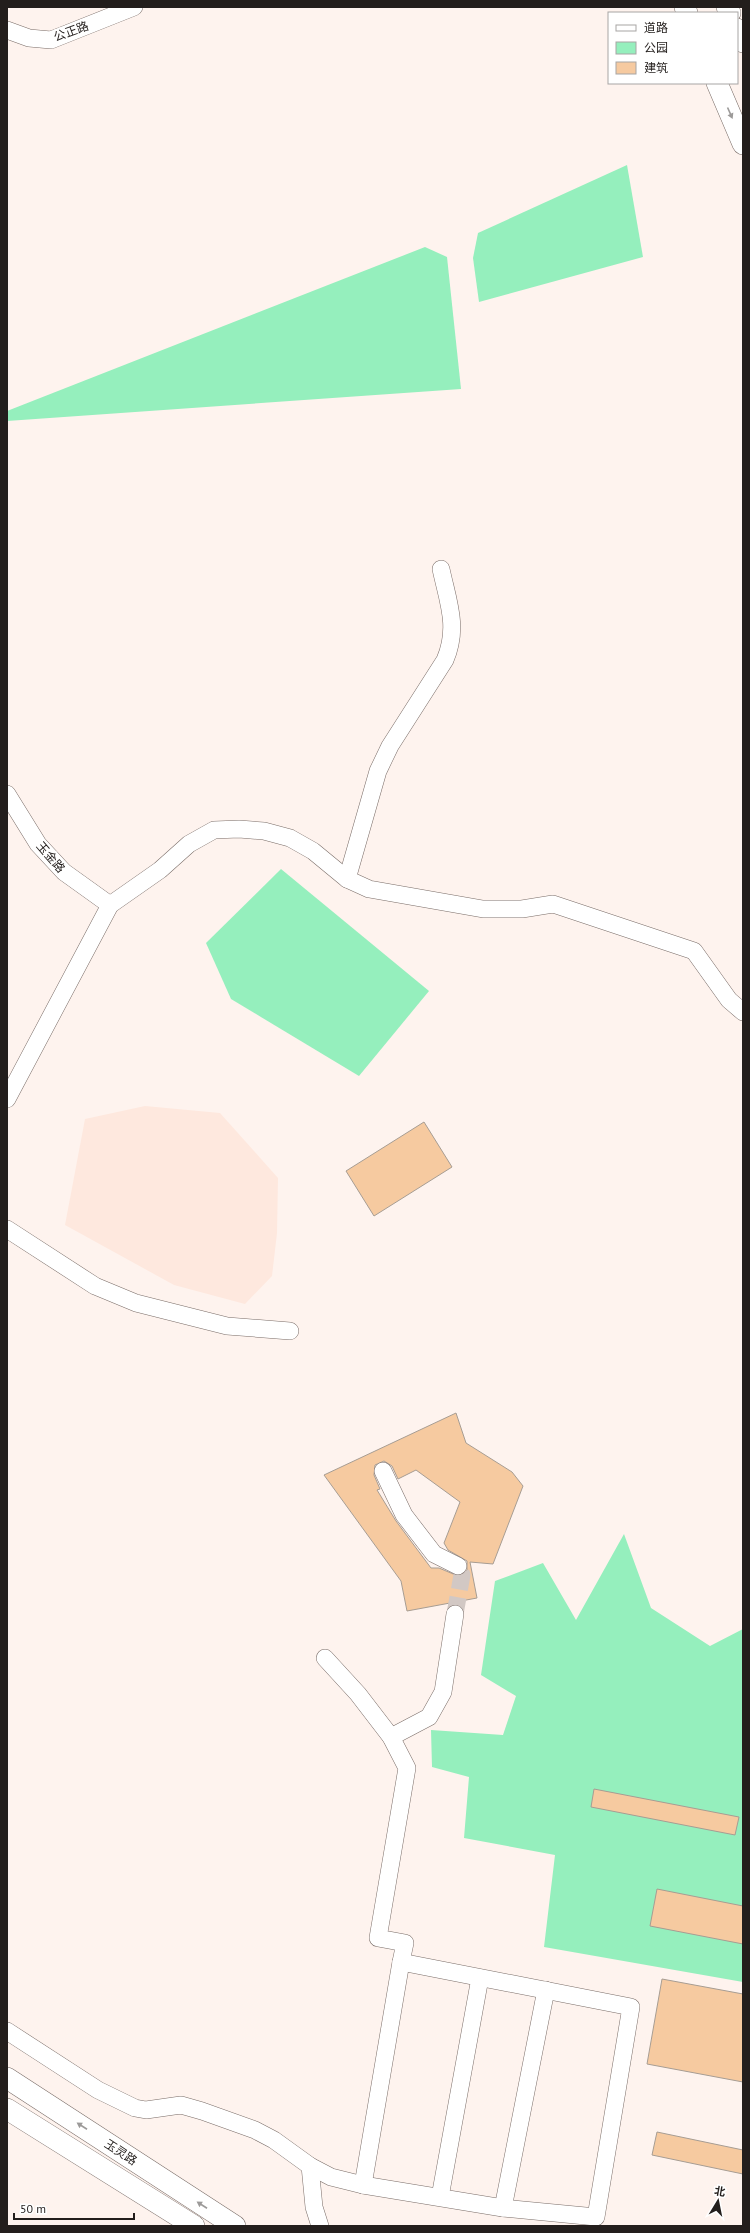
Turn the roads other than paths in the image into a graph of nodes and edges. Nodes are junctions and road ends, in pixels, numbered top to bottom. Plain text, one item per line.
1 (134, 7) edge
2 (7, 30) edge
3 (738, 31) edge
4 (743, 42) edge
5 (717, 84) edge
6 (743, 144) edge
7 (441, 569) dead end
8 (7, 794) edge
9 (347, 878) junction
10 (110, 905) junction
11 (743, 1012) edge
12 (7, 1100) edge
13 (7, 1229) edge
14 (290, 1331) dead end
15 (383, 1471) dead end
16 (458, 1566) dead end
17 (455, 1614) tunnel mouth
18 (325, 1658) dead end
19 (391, 1737) junction
20 (401, 1962) junction
21 (480, 1978) junction
22 (546, 1990) junction
23 (7, 2031) edge
24 (7, 2078) edge
25 (7, 2109) edge
26 (310, 2166) junction
27 (363, 2185) junction
28 (440, 2197) junction
29 (503, 2208) junction
30 (194, 2226) edge
31 (235, 2226) edge
32 (320, 2226) edge

1 - 2 street, 公正路
3 - 4 main road
5 -> 6 main road
7 - 9 street
8 - 10 street, 玉金路
9 - 10 street
9 - 11 street
10 - 12 street
13 - 14 street
15 - 16 street
17 - 19 street
18 - 19 street
19 - 20 street
20 - 21 street
20 - 27 street
21 - 22 street
21 - 28 street
22 - 29 street
22 - 29 street
23 - 26 street
31 -> 24 main road, 玉灵路
25 - 30 main road, 玉灵路
26 - 27 street
26 - 32 street
27 - 28 street
28 - 29 street

